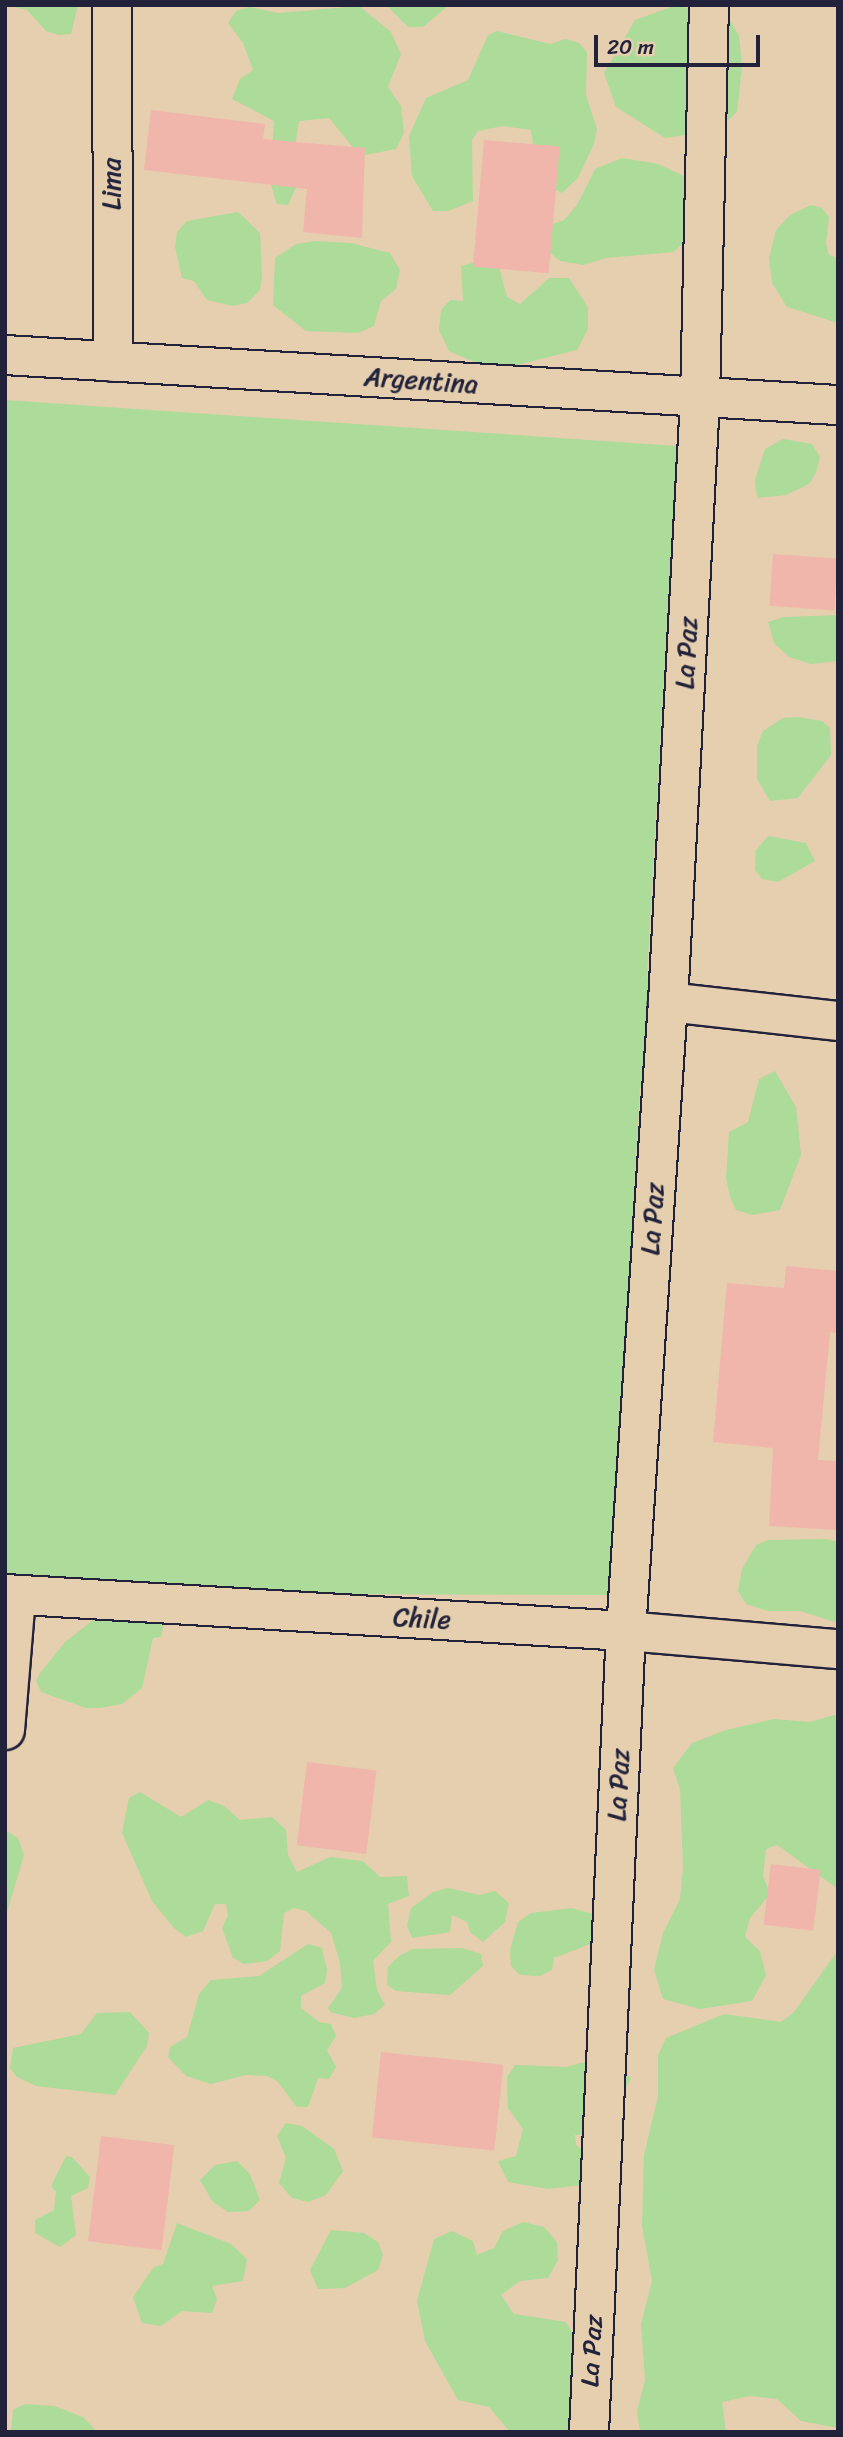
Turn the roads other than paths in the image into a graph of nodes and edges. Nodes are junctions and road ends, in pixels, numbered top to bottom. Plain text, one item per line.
1 (112, 5) edge
2 (709, 5) edge
3 (5, 355) edge
4 (113, 362) junction
5 (700, 399) junction
6 (838, 405) edge
7 (668, 1002) junction
8 (838, 1021) edge
9 (11, 1595) edge
10 (626, 1631) junction
11 (838, 1649) edge
12 (5, 1730) edge
13 (589, 2432) edge

1 - 4 street, Lima
2 - 5 street, La Paz
3 - 4 street, Argentina
4 - 5 street, Argentina
5 - 6 street, Argentina
5 - 7 street, La Paz
7 - 8 street
7 - 10 street, La Paz
9 - 10 street, Chile
9 - 12 street
10 - 11 street, Chile
10 - 13 street, La Paz

